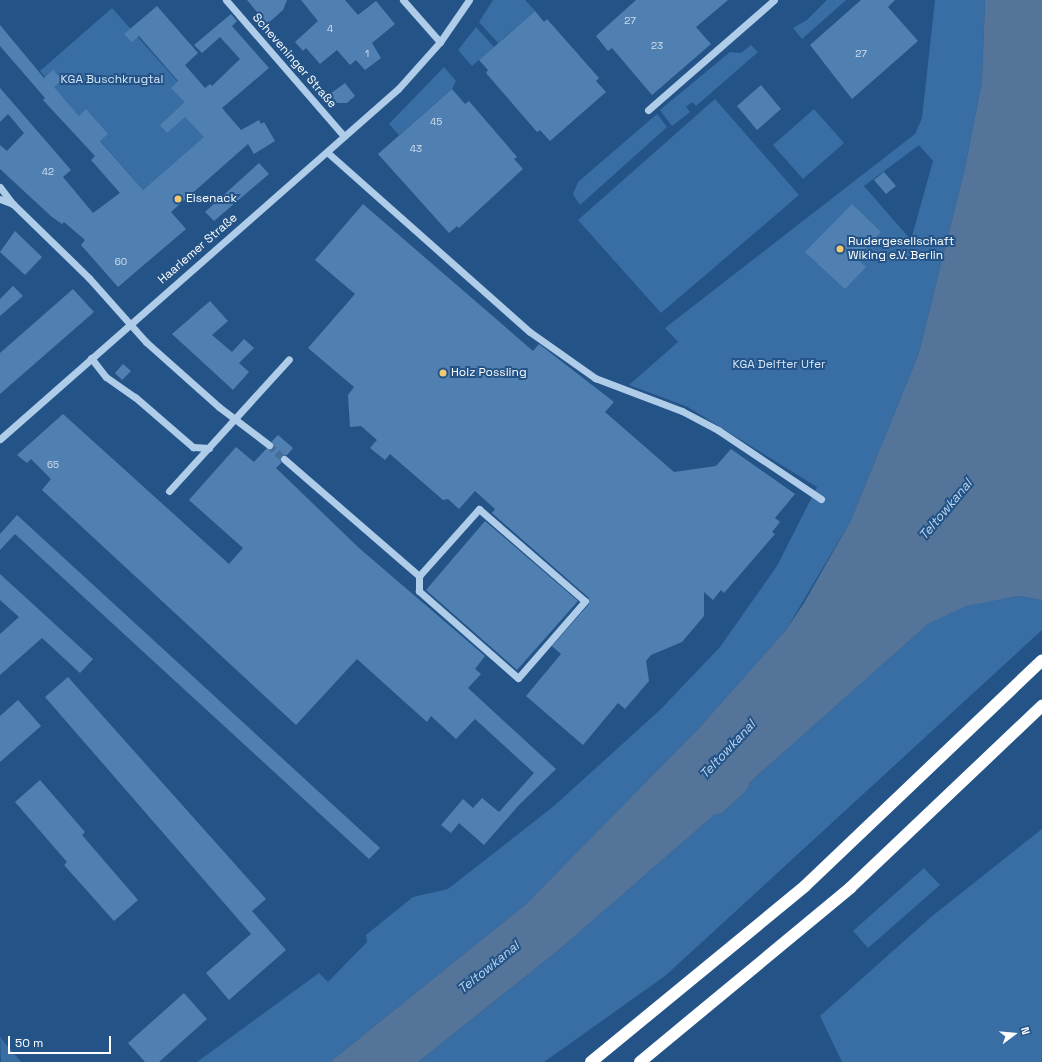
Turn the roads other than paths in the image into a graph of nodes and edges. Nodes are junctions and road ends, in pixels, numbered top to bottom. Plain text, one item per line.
1 (226, 0) edge
2 (403, 0) edge
3 (469, 0) edge
4 (774, 0) edge
5 (440, 42) junction
6 (648, 110) dead end
7 (344, 136) junction
8 (327, 152) junction
9 (0, 187) edge
10 (0, 199) edge
11 (13, 204) junction
12 (129, 324) junction
13 (91, 358) junction
14 (289, 359) dead end
15 (235, 420) junction
16 (0, 439) edge
17 (269, 446) tunnel mouth
18 (209, 448) junction
19 (284, 459) tunnel mouth
20 (169, 491) dead end
21 (821, 499) dead end
22 (419, 576) junction
23 (1042, 660) edge
24 (1042, 706) edge
25 (659, 1048) junction
26 (591, 1062) edge
27 (640, 1062) edge
28 (654, 1062) edge

1 - 7 street, Scheveninger Straße
2 - 5 street
3 - 5 street, Haarlemer Straße
4 - 6 street
5 - 7 street, Haarlemer Straße
7 - 8 street, Haarlemer Straße
8 - 12 street, Haarlemer Straße
8 - 21 street
9 - 11 street
10 - 11 street
11 - 12 street
12 - 13 street, Haarlemer Straße
12 - 15 street
13 - 16 street, Haarlemer Straße
13 - 18 street
14 - 15 street
15 - 17 street
15 - 18 street
18 - 20 street
19 - 22 street
22 - 22 street
23 - 26 highway
24 - 25 highway
25 - 27 highway
25 - 28 highway

